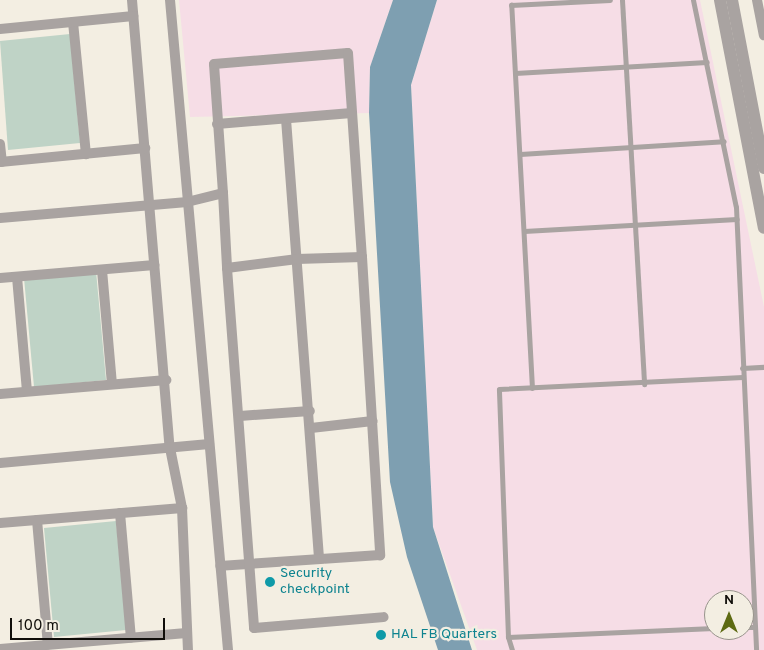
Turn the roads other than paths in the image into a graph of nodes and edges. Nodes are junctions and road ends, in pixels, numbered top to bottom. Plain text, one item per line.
1 (132, 0) edge
2 (170, 0) edge
3 (610, 0) edge
4 (622, 0) edge
5 (693, 0) edge
6 (720, 0) edge
7 (732, 0) edge
8 (757, 0) edge
9 (133, 16) junction
10 (762, 18) edge
11 (73, 22) junction
12 (0, 29) edge
13 (764, 35) edge
14 (706, 62) junction
15 (626, 67) junction
16 (515, 73) junction
17 (352, 113) junction
18 (286, 119) junction
19 (217, 124) junction
20 (724, 142) junction
21 (0, 144) edge
22 (630, 147) junction
23 (145, 148) junction
24 (86, 154) junction
25 (520, 154) junction
26 (1, 162) edge
27 (764, 168) edge
28 (222, 193) junction
29 (187, 202) junction
30 (150, 205) junction
31 (0, 218) edge
32 (737, 219) junction
33 (635, 225) junction
34 (764, 228) edge
35 (524, 231) junction
36 (362, 257) junction
37 (297, 259) junction
38 (154, 265) junction
39 (227, 268) junction
40 (102, 270) junction
41 (17, 277) junction
42 (0, 278) edge
43 (764, 367) edge
44 (742, 368) junction
45 (743, 377) junction
46 (166, 380) junction
47 (112, 384) junction
48 (644, 384) junction
49 (532, 388) junction
50 (27, 391) junction
51 (0, 394) edge
52 (310, 411) junction
53 (240, 416) junction
54 (373, 421) junction
55 (311, 428) junction
56 (209, 444) junction
57 (170, 448) junction
58 (0, 463) edge
59 (182, 508) junction
60 (120, 513) junction
61 (37, 520) junction
62 (0, 524) edge
63 (319, 558) junction
64 (249, 563) junction
65 (220, 566) junction
66 (384, 617) dead end
67 (755, 627) joint
68 (704, 628) edge
69 (186, 633) junction
70 (508, 637) junction
71 (131, 638) junction
72 (48, 645) junction
73 (0, 649) edge
74 (188, 650) edge
75 (228, 650) edge
76 (512, 650) edge
77 (756, 650) edge

1 - 9 street
2 - 29 street
3 - 16 lane
4 - 15 lane
5 - 14 lane
6 - 34 street
7 - 27 street
8 - 10 street
9 - 11 street
9 - 23 street
10 - 13 street
11 - 12 street
11 - 24 street
14 - 15 lane
14 - 20 lane
15 - 16 lane
15 - 22 lane
16 - 25 lane
17 - 18 street
17 - 19 street
17 - 36 street
18 - 19 street
18 - 37 street
19 - 28 street
20 - 22 lane
20 - 32 lane
21 - 26 street
22 - 25 lane
22 - 33 lane
23 - 24 street
23 - 30 street
24 - 26 street
25 - 35 lane
28 - 29 street
28 - 39 street
29 - 30 street
29 - 56 street
30 - 31 street
30 - 38 street
32 - 33 lane
32 - 44 lane
33 - 35 lane
33 - 48 lane
35 - 49 lane
36 - 37 street
36 - 54 street
37 - 39 street
37 - 52 street
38 - 40 street
38 - 46 street
39 - 53 street
40 - 41 street
40 - 47 street
41 - 42 street
41 - 50 street
43 - 44 lane
44 - 45 lane
45 - 48 lane
45 - 67 lane
46 - 47 street
46 - 57 street
47 - 50 street
48 - 49 lane
49 - 70 lane
50 - 51 street
52 - 53 street
52 - 55 street
53 - 64 street
54 - 55 street
54 - 63 street
55 - 63 street
56 - 57 street
56 - 65 street
57 - 58 street
57 - 59 street
59 - 60 street
59 - 69 street
60 - 61 street
60 - 71 street
61 - 62 street
61 - 72 street
63 - 64 street
64 - 65 street
64 - 66 street
65 - 75 street
67 - 77 lane
68 - 70 lane
69 - 71 street
69 - 74 street
70 - 76 lane
71 - 72 street
72 - 73 street

